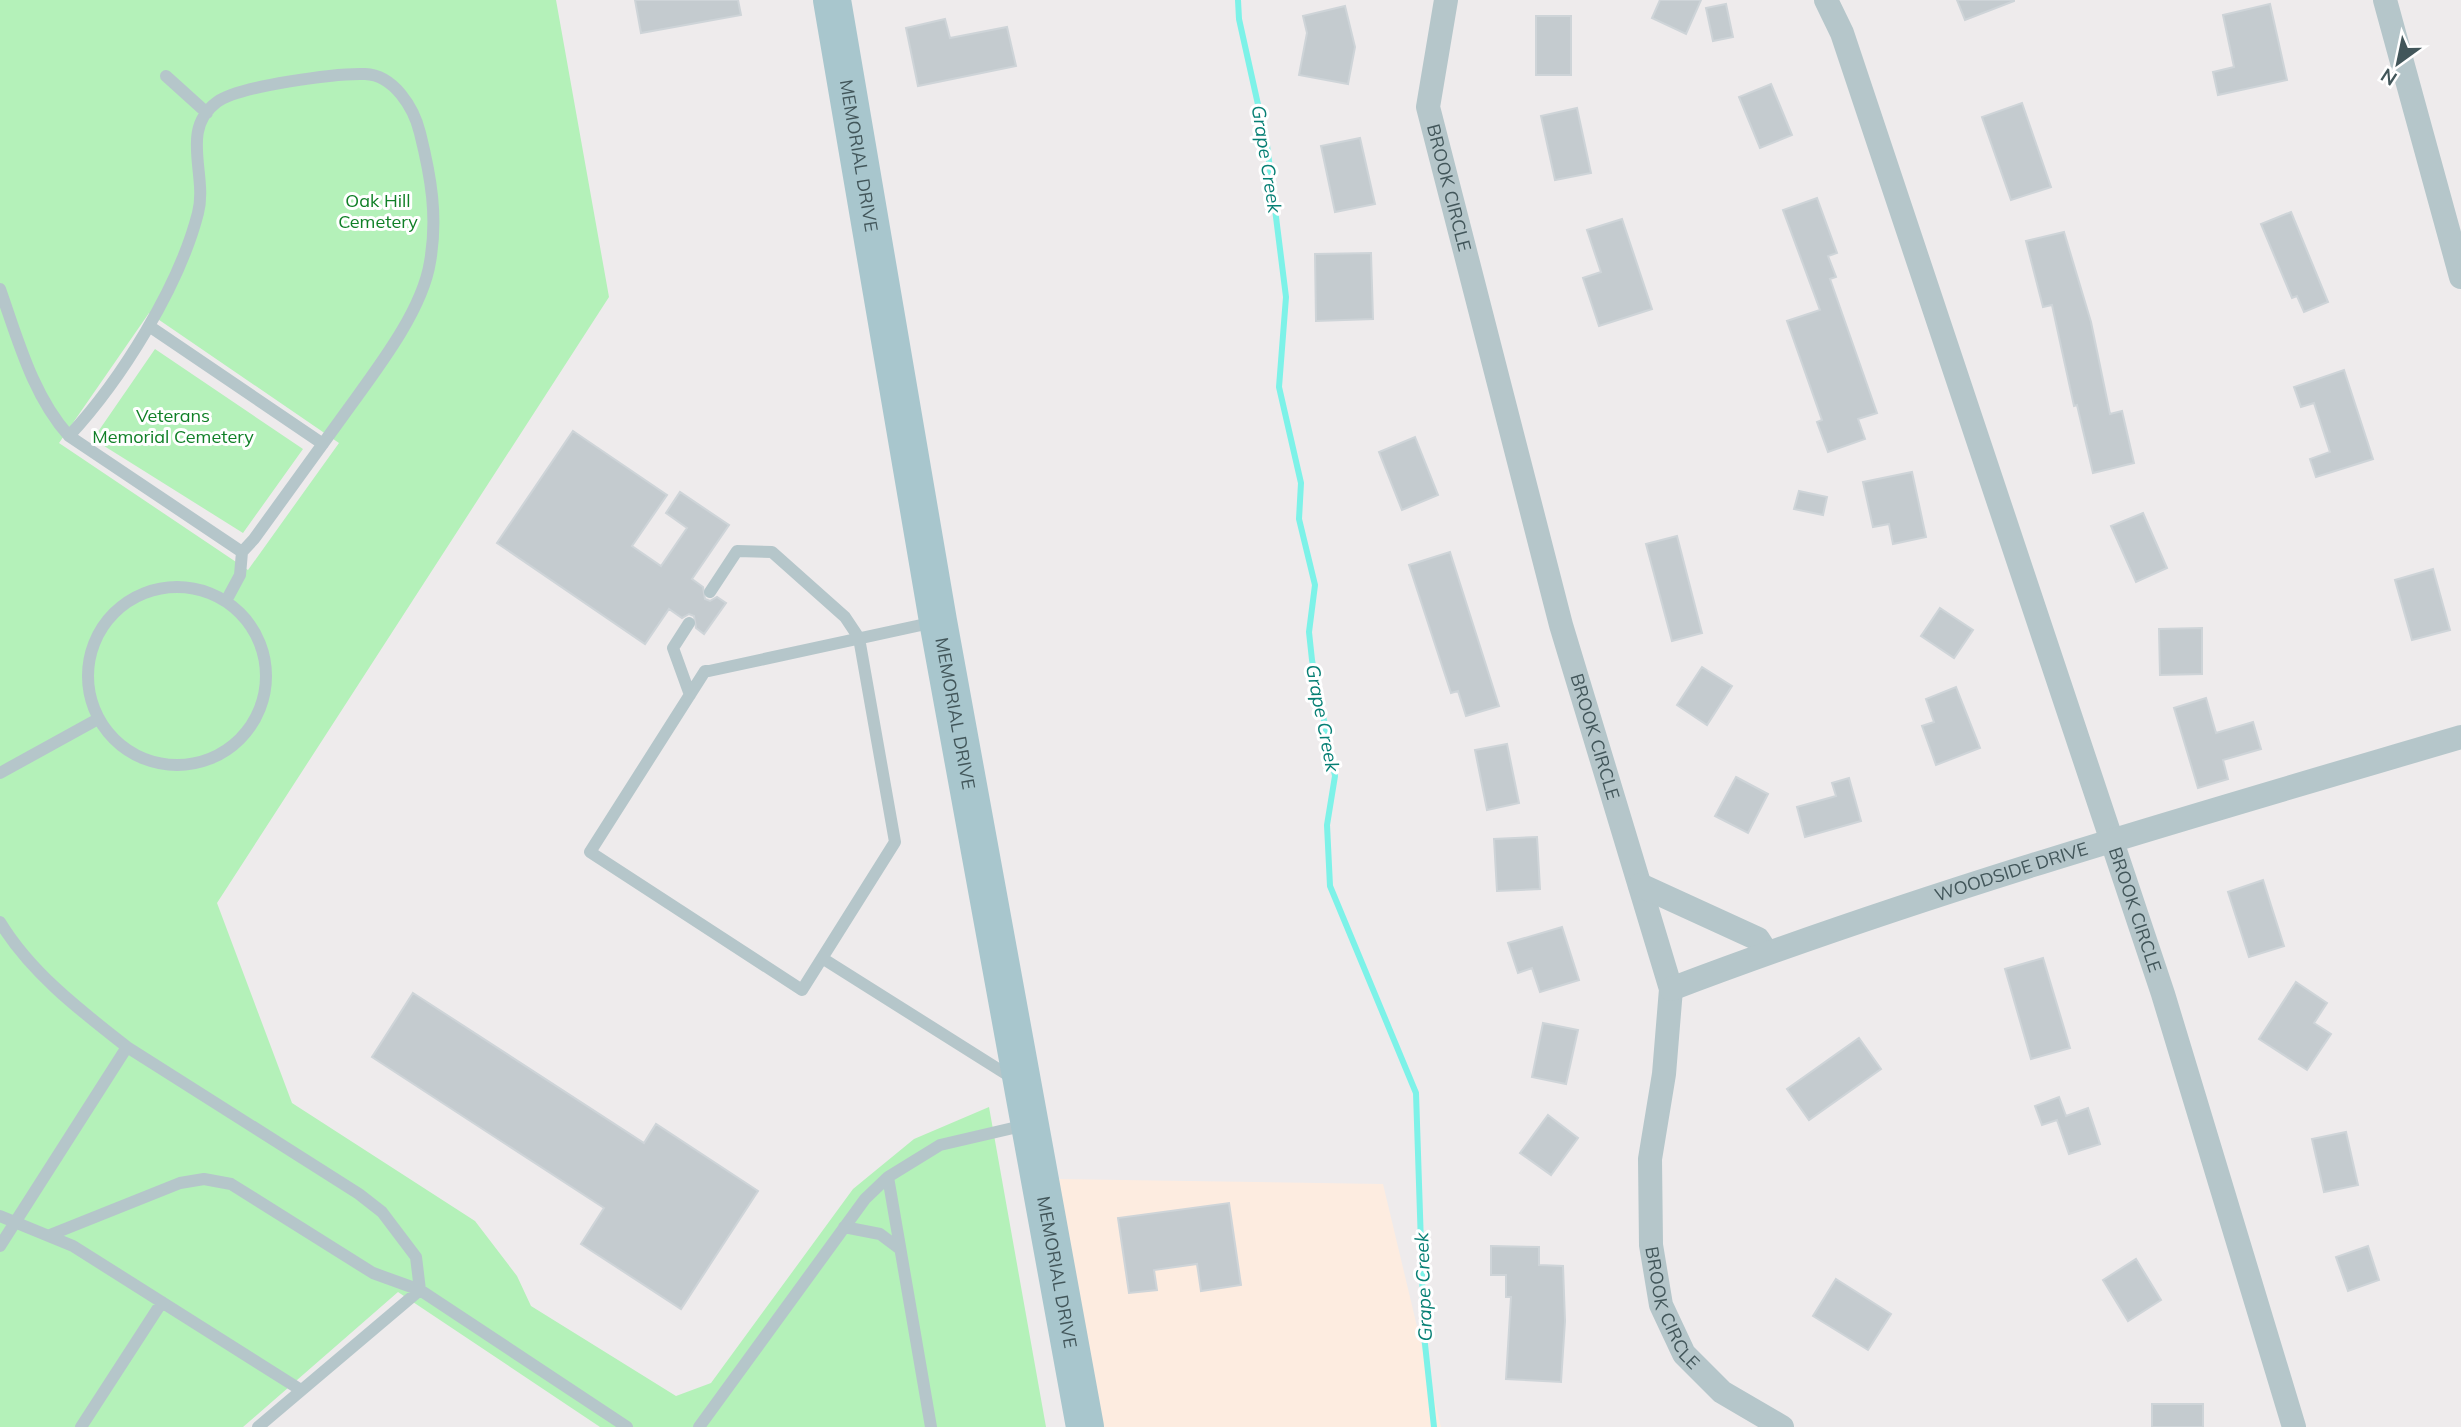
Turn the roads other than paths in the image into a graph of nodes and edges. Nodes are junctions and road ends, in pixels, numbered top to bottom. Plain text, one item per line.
1 (832, 0) edge
2 (1446, 0) edge
3 (1826, 0) edge
4 (2385, 0) edge
5 (166, 76) dead end
6 (207, 113) junction
7 (2461, 277) edge
8 (0, 289) edge
9 (4, 314) edge
10 (149, 326) junction
11 (69, 436) junction
12 (323, 444) junction
13 (242, 552) junction
14 (710, 592) dead end
15 (226, 601) junction
16 (938, 621) junction
17 (689, 623) dead end
18 (859, 638) junction
19 (690, 695) junction
20 (98, 719) junction
21 (2461, 737) edge
22 (0, 773) edge
23 (2110, 841) junction
24 (1640, 886) junction
25 (0, 922) edge
26 (1767, 953) junction
27 (822, 958) junction
28 (1671, 989) junction
29 (127, 1047) junction
30 (1022, 1085) junction
31 (1030, 1124) junction
32 (888, 1177) junction
33 (0, 1216) edge
34 (16, 1222) junction
35 (844, 1227) junction
36 (50, 1235) junction
37 (0, 1246) edge
38 (900, 1249) junction
39 (420, 1290) junction
40 (162, 1302) junction
41 (301, 1390) junction
42 (81, 1427) edge
43 (258, 1427) edge
44 (628, 1427) edge
45 (699, 1427) edge
46 (931, 1427) edge
47 (1085, 1427) edge
48 (1782, 1427) edge
49 (2294, 1427) edge

1 - 16 main road, MEMORIAL DRIVE
2 - 24 street, BROOK CIRCLE
3 - 23 street, BROOK CIRCLE
4 - 7 street
5 - 6 lane
6 - 10 lane
6 - 12 lane
8 - 9 lane
9 - 11 lane
10 - 11 lane
10 - 12 lane
11 - 13 lane
12 - 13 lane
13 - 15 lane
14 - 18 lane
15 - 20 lane
15 - 20 lane
16 - 18 lane
16 - 30 main road, MEMORIAL DRIVE
17 - 19 lane
18 - 19 lane
18 - 27 lane
19 - 27 lane
20 - 22 lane
21 - 23 street, WOODSIDE DRIVE
23 - 26 street, WOODSIDE DRIVE
23 - 49 street, BROOK CIRCLE
24 - 26 street
24 - 28 street, BROOK CIRCLE
25 - 29 lane
26 - 28 street, WOODSIDE DRIVE
27 - 30 lane
28 - 48 street, BROOK CIRCLE
29 - 34 lane
29 - 39 lane
30 - 31 main road, MEMORIAL DRIVE
31 - 32 lane
31 - 47 main road, MEMORIAL DRIVE
32 - 35 lane
32 - 38 lane
33 - 34 lane
34 - 36 lane
34 - 37 lane
35 - 38 lane
35 - 45 lane
36 - 39 lane
36 - 40 lane
38 - 46 lane
39 - 41 lane
39 - 44 lane
40 - 41 lane
40 - 42 lane
41 - 43 lane

